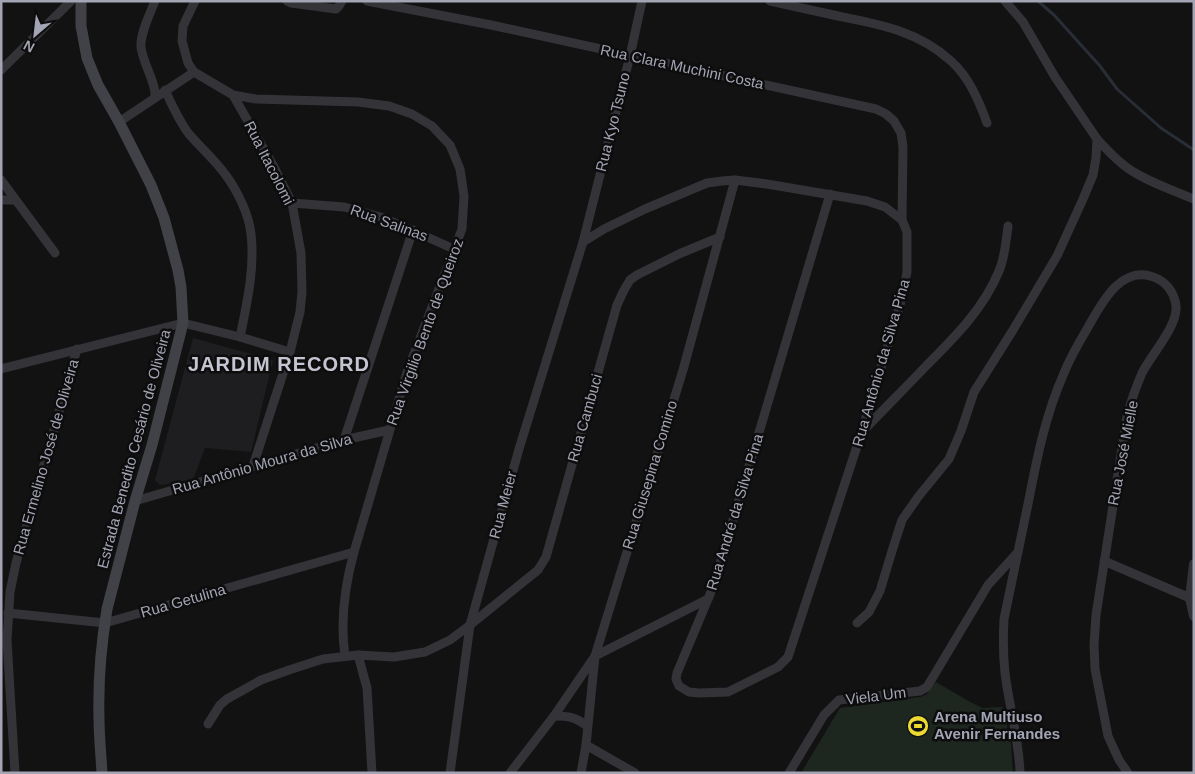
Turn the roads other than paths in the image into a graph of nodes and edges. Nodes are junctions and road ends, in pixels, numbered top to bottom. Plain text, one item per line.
1 (70, 1) edge
2 (81, 1) edge
3 (155, 1) edge
4 (195, 1) edge
5 (287, 1) edge
6 (342, 1) edge
7 (367, 1) edge
8 (642, 1) edge
9 (770, 1) edge
10 (1005, 1) edge
11 (630, 56) junction
12 (1, 70) edge
13 (194, 72) junction
14 (165, 90) junction
15 (233, 94) junction
16 (155, 97) junction
17 (119, 122) junction
18 (986, 124) dead end
19 (1097, 139) junction
20 (1, 180) edge
21 (735, 180) junction
22 (830, 194) junction
23 (1194, 199) edge
24 (1, 200) edge
25 (15, 200) junction
26 (292, 203) junction
27 (902, 220) junction
28 (1008, 226) dead end
29 (413, 230) junction
30 (720, 237) junction
31 (582, 242) junction
32 (454, 249) junction
33 (55, 253) dead end
34 (183, 323) junction
35 (240, 337) junction
36 (77, 349) junction
37 (290, 352) junction
38 (1, 369) edge
39 (390, 430) junction
40 (861, 434) junction
41 (344, 440) junction
42 (253, 466) junction
43 (136, 501) junction
44 (354, 552) junction
45 (1018, 552) junction
46 (1104, 561) junction
47 (1194, 564) edge
48 (1190, 598) junction
49 (708, 599) junction
50 (8, 613) junction
51 (1194, 616) edge
52 (105, 623) junction
53 (857, 623) dead end
54 (470, 625) junction
55 (345, 656) junction
56 (358, 656) junction
57 (595, 656) junction
58 (554, 716) junction
59 (208, 724) dead end
60 (587, 726) junction
61 (586, 746) junction
62 (15, 773) edge
63 (102, 773) edge
64 (372, 773) edge
65 (450, 773) edge
66 (510, 773) edge
67 (581, 773) edge
68 (635, 773) edge
69 (789, 773) edge
70 (1020, 773) edge
71 (1128, 773) edge

1 - 12 street
2 - 17 main road, Estrada Benedito Cesário de Oliveira
3 - 16 street
4 - 13 street
5 - 6 street
7 - 11 street, Rua Clara Muchini Costa
8 - 11 street, Rua Kyo Tsuno
9 - 18 street
10 - 19 street
11 - 27 street, Rua Clara Muchini Costa
11 - 31 street, Rua Kyo Tsuno
13 - 14 street
13 - 15 street, Rua Virgilio Bento de Queiroz
14 - 16 street
14 - 35 street
15 - 26 street, Rua Itacolomi
15 - 32 street, Rua Virgilio Bento de Queiroz
16 - 17 street
17 - 34 main road, Estrada Benedito Cesário de Oliveira
19 - 23 street
19 - 53 street
20 - 25 street
21 - 22 street
21 - 30 street, Rua Giusepina Comino
21 - 31 street
22 - 27 street
22 - 49 street, Rua André da Silva Pina
24 - 25 street
25 - 33 street
26 - 29 street, Rua Salinas
26 - 37 street, Rua Itacolomi
27 - 40 street, Rua Antônio da Silva Pina
28 - 40 street
29 - 32 street, Rua Salinas
29 - 41 street
30 - 54 street, Rua Cambuci
30 - 57 street, Rua Giusepina Comino
31 - 54 street, Rua Meier
32 - 39 street, Rua Virgilio Bento de Queiroz
34 - 35 street
34 - 36 street
34 - 43 main road, Estrada Benedito Cesário de Oliveira
35 - 37 street
36 - 38 street
36 - 50 street, Rua Ermelino José de Oliveira
37 - 42 street, Rua Itacolomi
39 - 41 street, Rua Antônio Moura da Silva
39 - 44 street, Rua Virgilio Bento de Queiroz
40 - 49 street, Rua Antônio da Silva Pina
41 - 42 street, Rua Antônio Moura da Silva
42 - 43 street, Rua Antônio Moura da Silva
43 - 52 main road, Estrada Benedito Cesário de Oliveira
44 - 52 street, Rua Getulina
44 - 55 street, Rua Virgilio Bento de Queiroz
45 - 46 street, Rua José Mielle
45 - 69 street, Viela Um
45 - 70 street, Rua José Mielle
46 - 48 street
46 - 71 street, Rua José Mielle
47 - 48 street
48 - 51 street
49 - 57 street, Rua André da Silva Pina
50 - 52 street, Rua Getulina
50 - 62 street, Rua Ermelino José de Oliveira
52 - 63 main road, Estrada Benedito Cesário de Oliveira
54 - 56 street, Rua Cambuci
54 - 65 street, Rua Meier
55 - 56 street, Rua Cambuci
55 - 59 street, Rua Cambuci
56 - 64 street
57 - 58 street, Rua André da Silva Pina
57 - 60 street, Rua Giusepina Comino
58 - 60 street
58 - 66 street, Rua André da Silva Pina
60 - 61 street, Rua Giusepina Comino
61 - 67 street, Rua Giusepina Comino
61 - 68 street

